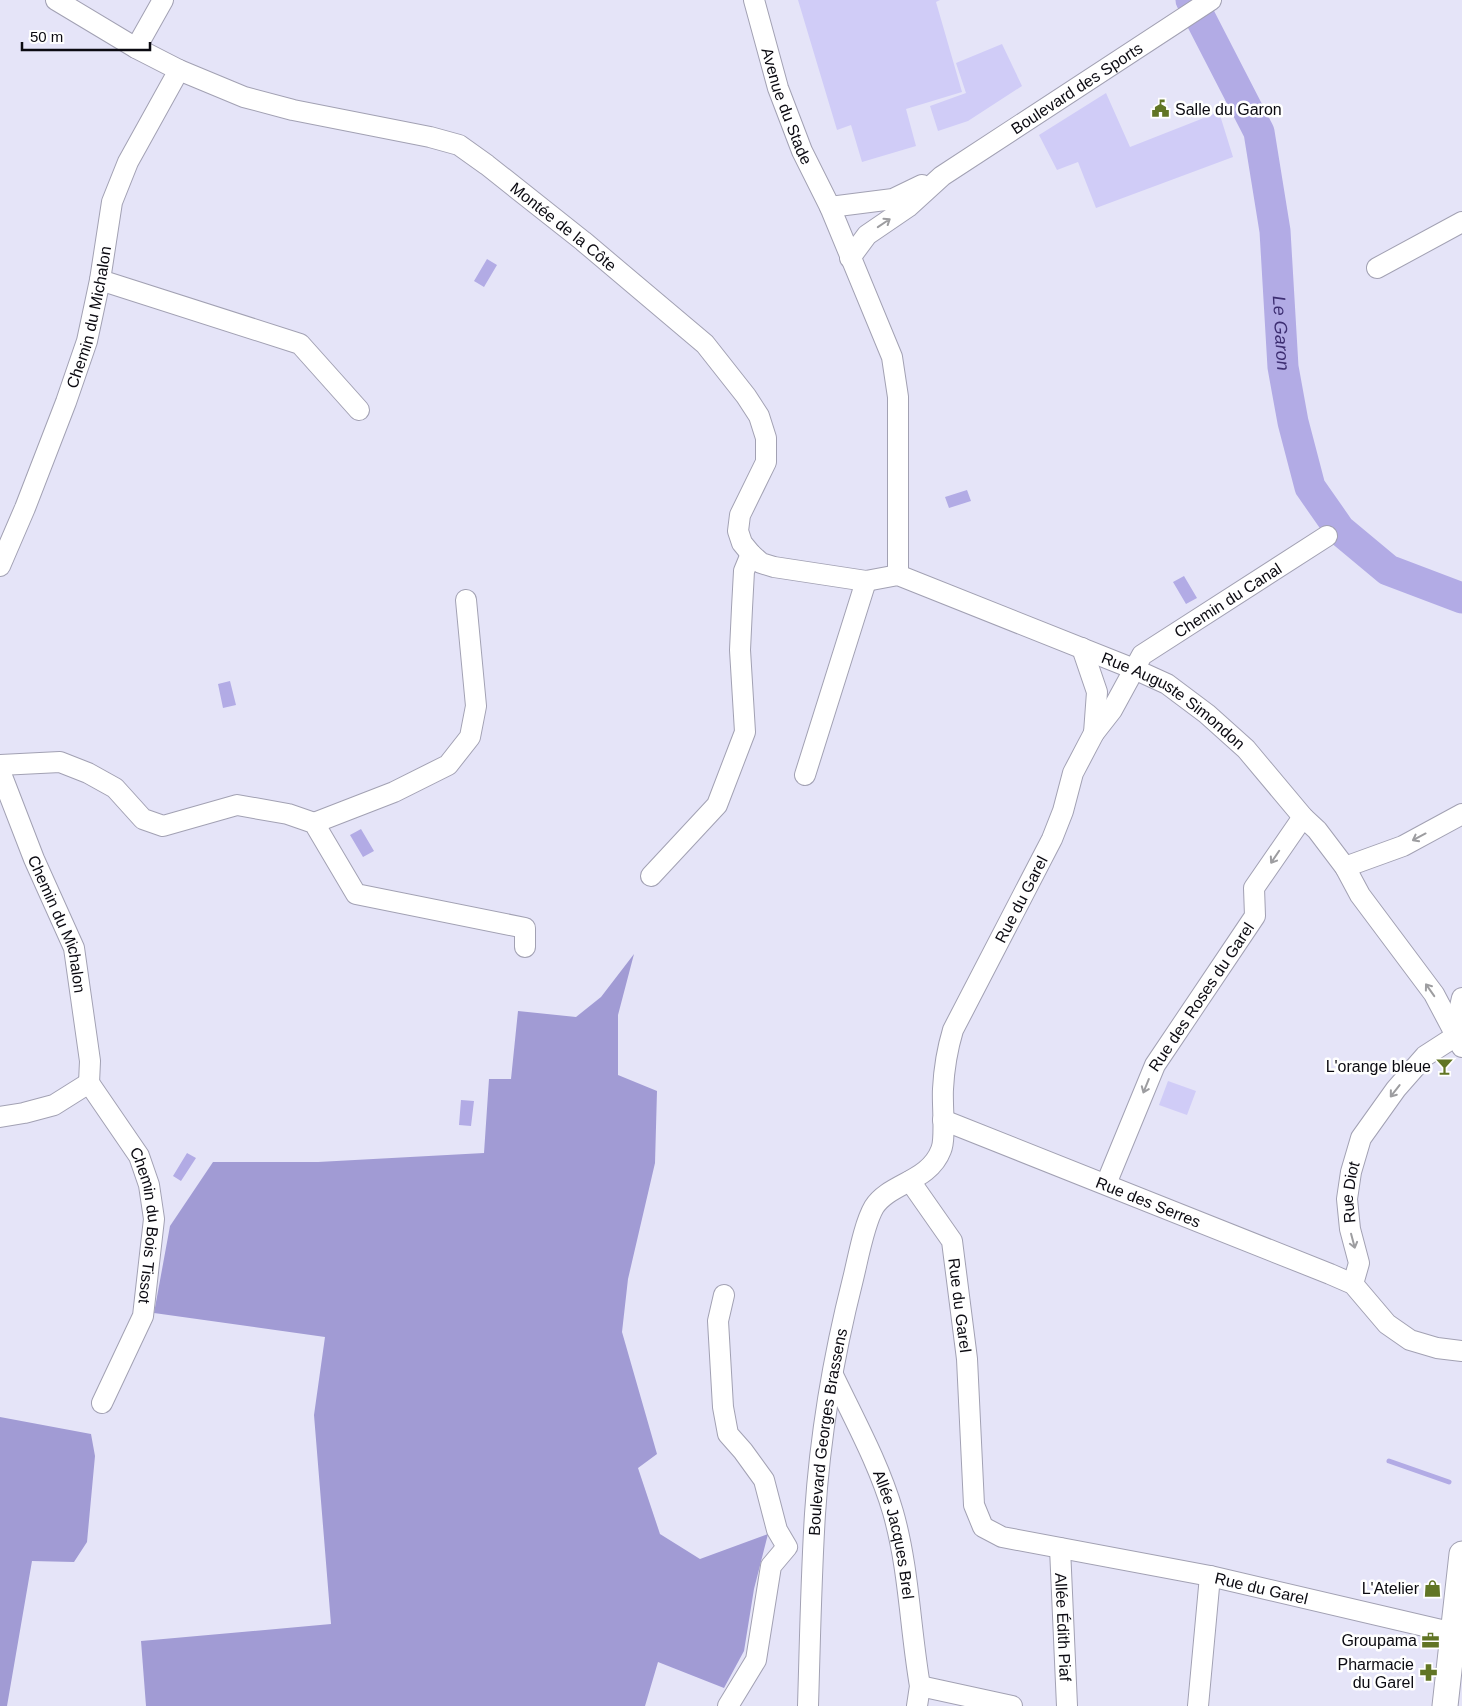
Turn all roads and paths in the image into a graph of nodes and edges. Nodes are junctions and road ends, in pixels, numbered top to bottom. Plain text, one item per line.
1 (56, 0) edge
2 (163, 0) edge
3 (754, 0) edge
4 (1211, 0) edge
5 (136, 48) junction
6 (179, 70) junction
7 (942, 176) junction
8 (830, 207) junction
9 (1462, 222) edge
10 (850, 258) junction
11 (1376, 268) dead end
12 (100, 280) junction
13 (359, 410) dead end
14 (1327, 536) dead end
15 (750, 554) junction
16 (0, 566) edge
17 (898, 574) junction
18 (866, 581) junction
19 (466, 600) dead end
20 (1082, 648) junction
21 (1134, 669) junction
22 (1098, 692) junction
23 (1094, 733) junction
24 (0, 764) edge
25 (0, 771) edge
26 (805, 774) dead end
27 (1462, 814) edge
28 (1303, 817) junction
29 (314, 823) junction
30 (1345, 867) junction
31 (651, 876) dead end
32 (525, 947) dead end
33 (1462, 998) edge
34 (1459, 1035) edge
35 (89, 1083) junction
36 (0, 1117) edge
37 (943, 1120) junction
38 (910, 1181) junction
39 (1106, 1184) junction
40 (1354, 1284) junction
41 (724, 1295) dead end
42 (1462, 1351) edge
43 (833, 1375) junction
44 (102, 1402) dead end
45 (787, 1547) junction
46 (1060, 1548) junction
47 (814, 1552) junction
48 (1462, 1554) edge
49 (1210, 1576) junction
50 (1460, 1589) edge
51 (1454, 1633) junction
52 (920, 1686) junction
53 (728, 1706) edge
54 (808, 1706) edge
55 (917, 1706) edge
56 (1012, 1706) edge
57 (1067, 1706) edge
58 (1198, 1706) edge
59 (1445, 1706) edge

1 - 5 street, Montée de la Côte
2 - 5 street
3 - 8 street, Avenue du Stade
4 - 7 street, Boulevard des Sports
5 - 6 street, Montée de la Côte
6 - 12 street, Chemin du Michalon
6 - 15 street, Montée de la Côte
7 - 8 street, Boulevard des Sports
10 -> 7 street, Boulevard des Sports
8 - 10 street, Avenue du Stade
9 - 11 street
10 - 17 street, Avenue du Stade
12 - 13 street
12 - 16 street, Chemin du Michalon
14 - 21 street, Chemin du Canal
15 - 18 street
15 - 31 street
17 - 18 street
17 - 20 street, Rue Auguste Simondon
18 - 26 street
19 - 29 street
20 - 21 street, Rue Auguste Simondon
20 - 22 street
21 - 22 street
21 - 23 street, Rue du Garel
21 - 28 street, Rue Auguste Simondon
22 - 23 street
23 - 37 street, Rue du Garel
24 - 29 street
25 - 35 street, Chemin du Michalon
27 -> 30 street
28 - 30 street, Rue Auguste Simondon
28 -> 39 street, Rue des Roses du Garel
29 - 32 street
34 -> 30 street, Rue Auguste Simondon
33 - 34 street
34 -> 40 street, Rue Diot
35 - 36 street
35 - 44 street, Chemin du Bois Tissot
37 - 38 street, Rue du Garel
37 - 39 street, Rue des Serres
38 - 43 street, Boulevard Georges Brassens
38 - 46 street, Rue du Garel
39 - 40 street, Rue des Serres
40 - 42 street
41 - 45 street
43 - 47 street, Boulevard Georges Brassens
43 - 52 street, Allée Jacques Brel
45 - 47 street
45 - 53 street
46 - 49 street, Rue du Garel
46 - 57 street, Allée Édith Piaf
47 - 54 street, Boulevard Georges Brassens
48 - 50 street
49 - 51 street, Rue du Garel
49 - 58 street
50 - 51 street
51 - 59 street
52 - 55 street, Allée Jacques Brel
52 - 56 street

